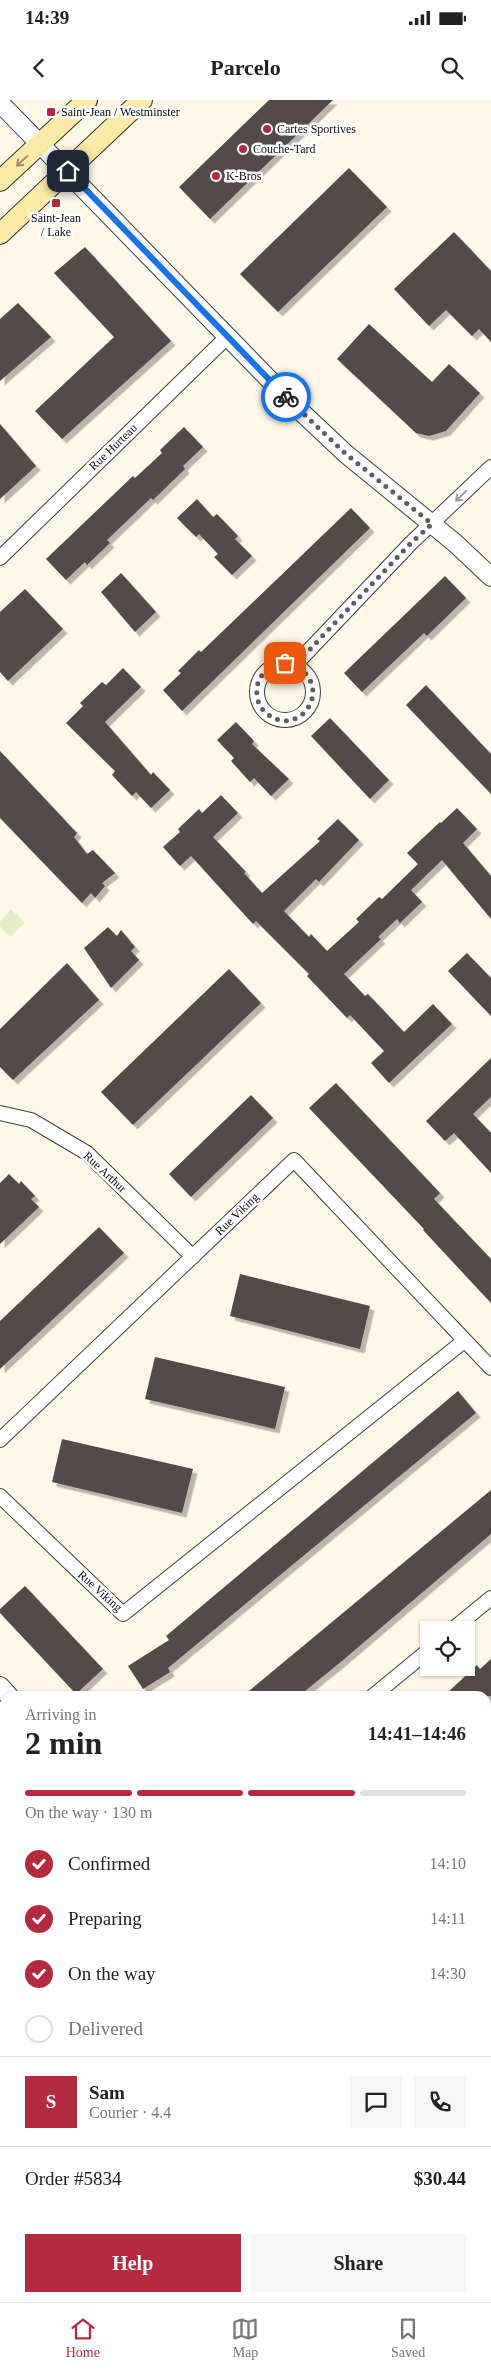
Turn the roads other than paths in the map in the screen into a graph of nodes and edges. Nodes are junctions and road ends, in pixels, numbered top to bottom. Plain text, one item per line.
1 (87, 100) edge
2 (142, 100) edge
3 (0, 103) edge
4 (40, 145) junction
5 (68, 171) junction
6 (0, 181) edge
7 (0, 234) edge
8 (227, 337) junction
9 (491, 467) edge
10 (432, 524) junction
11 (0, 558) edge
12 (491, 577) edge
13 (295, 665) junction
14 (0, 1113) edge
15 (193, 1257) junction
16 (464, 1341) junction
17 (491, 1368) edge
18 (0, 1440) edge
19 (0, 1496) edge
20 (491, 1598) edge
21 (463, 1621) edge
22 (420, 1657) edge
23 (379, 1691) edge

1 - 4 main road
2 - 5 main road
3 - 4 street
4 - 5 street
4 -> 6 main road
5 - 7 main road
5 - 8 street
8 - 10 street
8 - 11 street, Rue Hurteau
9 -> 10 street
10 - 12 street
10 - 13 street
13 - 13 street
14 - 15 street, Rue Arthur
15 - 16 street, Rue Viking
15 - 18 street, Rue Viking
16 - 17 street, Rue Viking
16 - 19 street, Rue Viking
20 - 21 street
22 - 23 street

